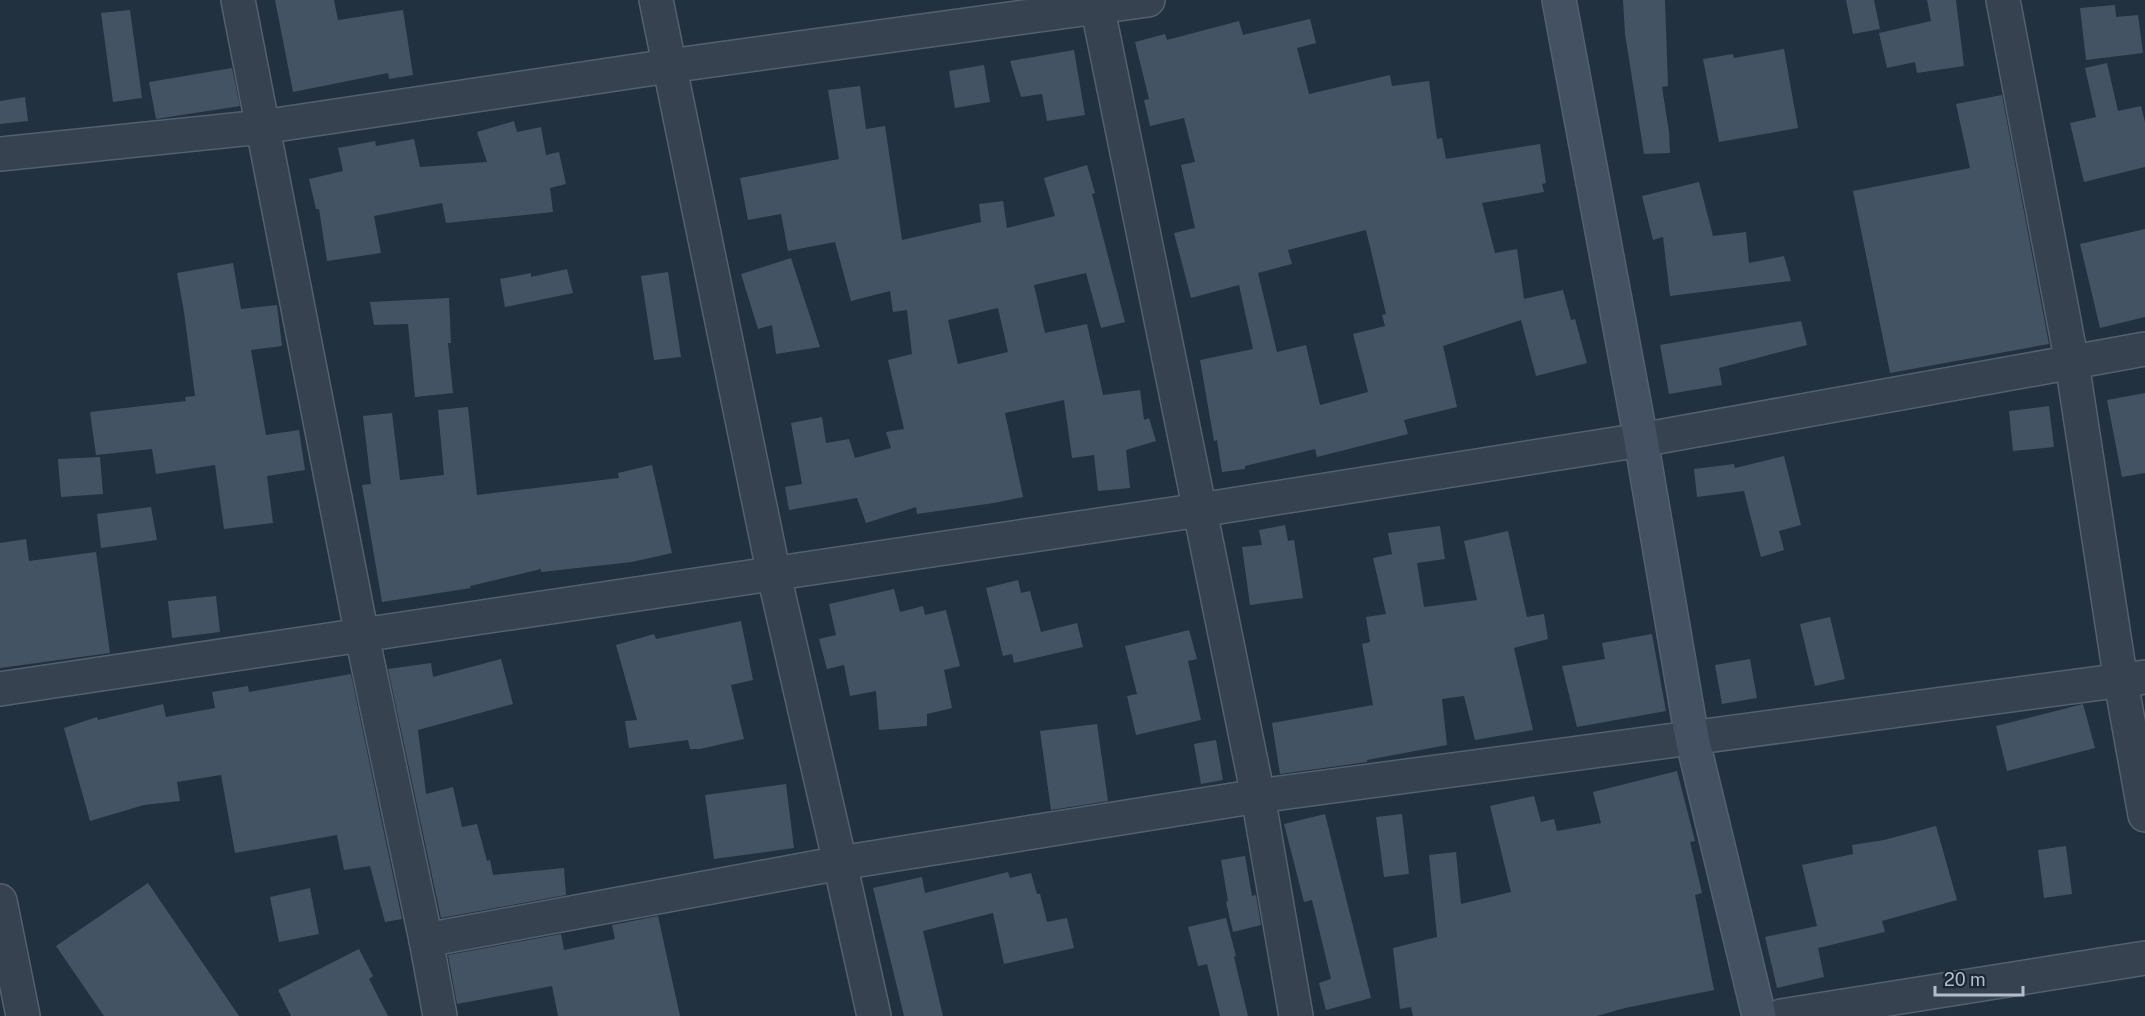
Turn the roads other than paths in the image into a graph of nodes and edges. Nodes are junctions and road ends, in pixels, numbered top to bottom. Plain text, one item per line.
1 (238, 0) edge
2 (656, 0) edge
3 (1149, 0) edge
4 (1559, 0) edge
5 (2003, 0) edge
6 (1097, 3) edge
7 (669, 66) junction
8 (262, 127) junction
9 (0, 154) edge
10 (2145, 350) edge
11 (2072, 363) junction
12 (1641, 440) junction
13 (1200, 510) junction
14 (774, 575) junction
15 (362, 636) junction
16 (2133, 679) edge
17 (0, 689) edge
18 (1692, 738) junction
19 (1258, 796) junction
20 (2145, 815) edge
21 (840, 863) junction
22 (0, 902) edge
23 (426, 940) junction
24 (2145, 958) edge
25 (23, 1016) edge
26 (440, 1016) edge
27 (874, 1016) edge
28 (1296, 1016) edge
29 (1759, 1016) edge
30 (1781, 1016) edge

1 - 8 street
2 - 7 street
3 - 6 street
4 - 12 main road
5 - 11 street
6 - 7 street
6 - 13 street
7 - 8 street
7 - 14 street
8 - 9 street
8 - 15 street
10 - 11 street
11 - 12 street
11 - 16 street
12 - 13 street
12 - 18 main road
13 - 14 street
13 - 19 street
14 - 15 street
14 - 21 street
15 - 17 street
15 - 23 street
16 - 18 street
16 - 20 street
18 - 19 street
18 - 29 main road
19 - 21 street
19 - 28 street
21 - 23 street
21 - 27 street
22 - 25 street
23 - 26 street
24 - 30 street

